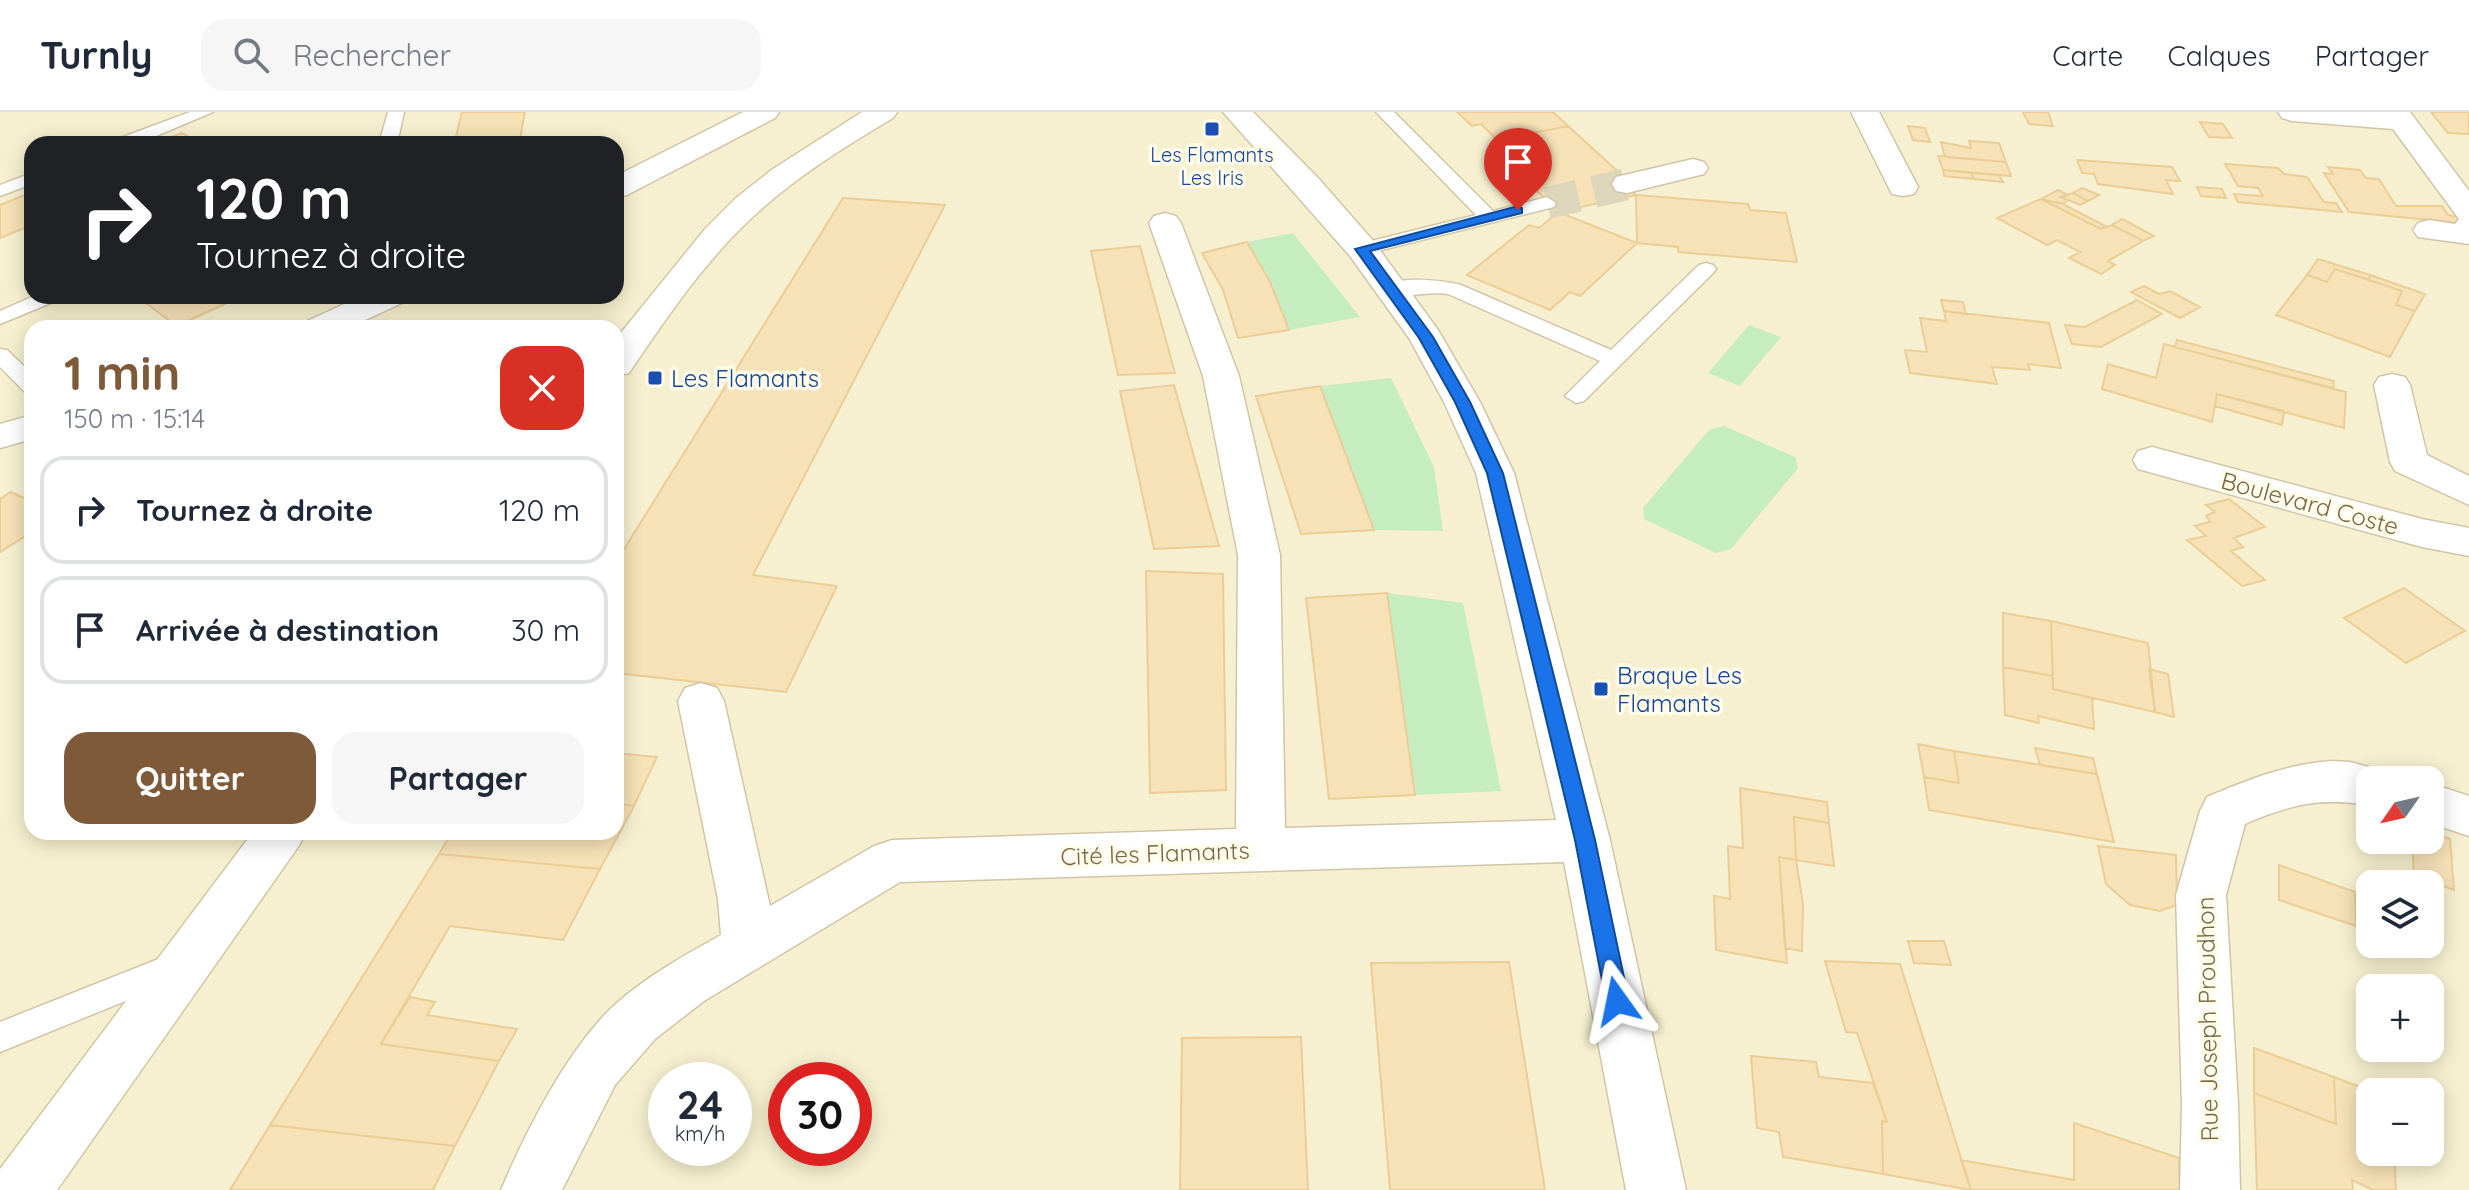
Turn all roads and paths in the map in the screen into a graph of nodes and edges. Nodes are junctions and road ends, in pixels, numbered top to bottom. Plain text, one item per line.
1 (205, 112) edge
2 (396, 112) edge
3 (765, 112) edge
4 (883, 112) edge
5 (1237, 112) edge
6 (1384, 112) edge
7 (1865, 112) edge
8 (2292, 112) edge
9 (2399, 116) edge
10 (142, 136) edge
11 (390, 136) edge
12 (1693, 168) dead end
13 (24, 181) edge
14 (624, 184) edge
15 (1627, 184) tunnel mouth
16 (1903, 187) dead end
17 (0, 191) edge
18 (1547, 203) tunnel mouth
19 (2469, 212) edge
20 (1489, 218) junction
21 (1165, 223) dead end
22 (2469, 226) edge
23 (2429, 230) dead end
24 (1362, 249) junction
25 (1706, 269) dead end
26 (1391, 289) junction
27 (32, 304) edge
28 (372, 304) edge
29 (0, 318) edge
30 (337, 320) edge
31 (624, 354) edge
32 (0, 355) edge
33 (1614, 359) junction
34 (24, 378) edge
35 (2392, 385) dead end
36 (1576, 396) dead end
37 (24, 429) edge
38 (0, 436) edge
39 (2152, 460) dead end
40 (2469, 492) edge
41 (2469, 542) edge
42 (701, 701) dead end
43 (2356, 782) edge
44 (2444, 808) edge
45 (2469, 816) edge
46 (275, 840) edge
47 (1585, 840) junction
48 (1261, 849) junction
49 (748, 947) junction
50 (186, 962) junction
51 (0, 1037) edge
52 (21, 1190) edge
53 (531, 1190) edge
54 (1656, 1190) edge
55 (2210, 1190) edge

1 - 10 lane
2 - 11 lane
3 - 14 street
4 - 31 street
5 - 24 street
6 - 20 lane
7 - 16 street
8 - 9 street
9 - 19 street
12 - 15 street
13 - 17 lane
18 - 20 lane
20 - 24 lane
21 - 48 street
22 - 23 street
24 - 26 street
25 - 33 lane
26 - 33 lane
26 - 47 street
27 - 29 lane
28 - 30 street
32 - 34 lane
33 - 36 lane
35 - 40 street
37 - 38 street
39 - 41 street, Boulevard Coste
42 - 49 street
43 - 55 street, Rue Joseph Proudhon
44 - 45 street
46 - 50 street
47 - 48 street, Cité les Flamants
47 - 54 street
48 - 49 street, Cité les Flamants
49 - 53 street, Cité les Flamants
50 - 51 lane
50 - 52 street

